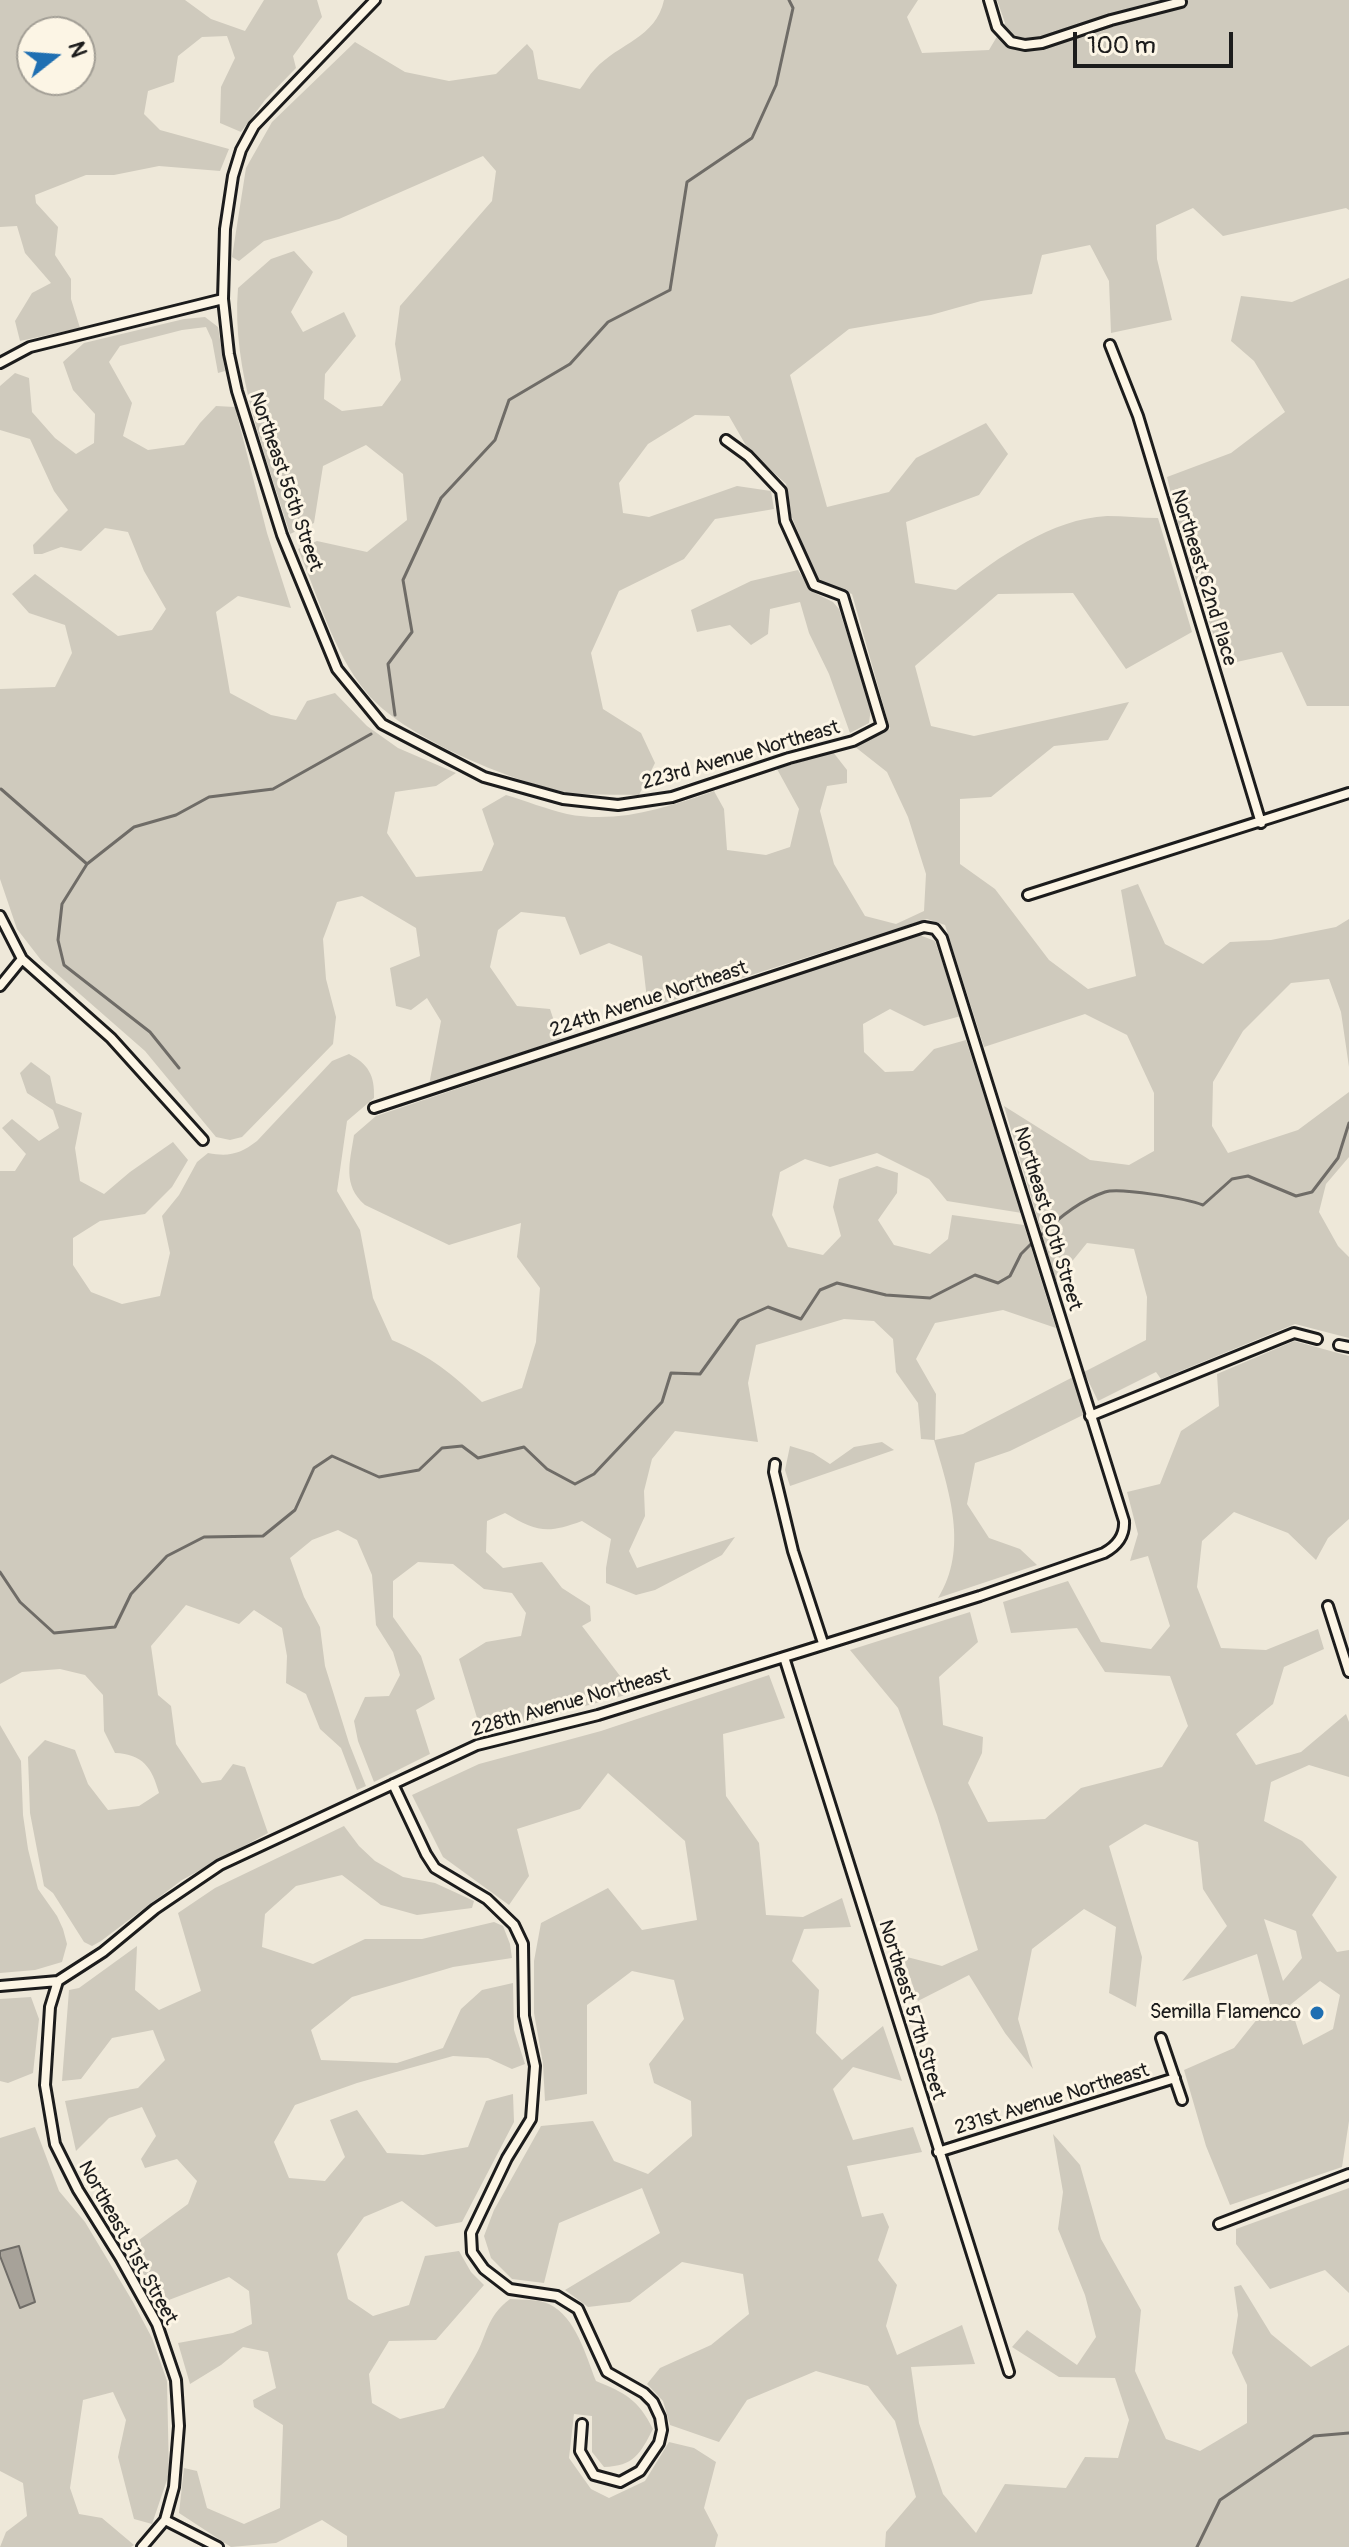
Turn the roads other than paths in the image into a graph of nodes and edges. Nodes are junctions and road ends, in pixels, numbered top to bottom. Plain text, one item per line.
1 (375, 0) edge
2 (989, 0) edge
3 (1181, 2) dead end
4 (223, 299) junction
5 (1110, 345) dead end
6 (0, 363) edge
7 (726, 440) dead end
8 (382, 724) joint
9 (1349, 793) edge
10 (1261, 823) junction
11 (1028, 895) dead end
12 (0, 916) edge
13 (935, 929) joint
14 (22, 959) junction
15 (0, 986) edge
16 (374, 1108) dead end
17 (203, 1140) dead end
18 (1317, 1339) dead end
19 (1339, 1345) dead end
20 (1349, 1347) edge
21 (1090, 1416) junction
22 (775, 1464) dead end
23 (1124, 1521) joint
24 (1328, 1606) dead end
25 (823, 1643) junction
26 (784, 1657) junction
27 (1349, 1672) edge
28 (393, 1784) junction
29 (58, 1981) junction
30 (0, 1986) edge
31 (1161, 2038) dead end
32 (1175, 2078) junction
33 (1182, 2100) dead end
34 (938, 2152) junction
35 (1349, 2174) edge
36 (1219, 2224) dead end
37 (1009, 2372) dead end
38 (582, 2424) dead end
39 (165, 2520) junction
40 (142, 2547) edge
41 (218, 2547) edge

1 - 4 street, Northeast 56th Street
2 - 3 street
4 - 6 street
4 - 8 street, Northeast 56th Street
5 - 10 street, Northeast 62nd Place
7 - 8 street, 223rd Avenue Northeast
9 - 10 street
10 - 11 street
12 - 14 street
13 - 16 street, 224th Avenue Northeast
13 - 21 street, Northeast 60th Street
14 - 15 street
14 - 17 street
18 - 21 street
19 - 20 street
21 - 23 street, Northeast 60th Street
22 - 25 street
23 - 25 street, 228th Avenue Northeast
24 - 27 street
25 - 26 street, 228th Avenue Northeast
26 - 28 street, 228th Avenue Northeast
26 - 34 street, Northeast 57th Street
28 - 29 street, 228th Avenue Northeast
28 - 38 street
29 - 30 street, 228th Avenue Northeast
29 - 39 street, Northeast 51st Street
31 - 32 street
32 - 33 street
32 - 34 street, 231st Avenue Northeast
34 - 37 street, Northeast 57th Street
35 - 36 street
39 - 40 street
39 - 41 street

